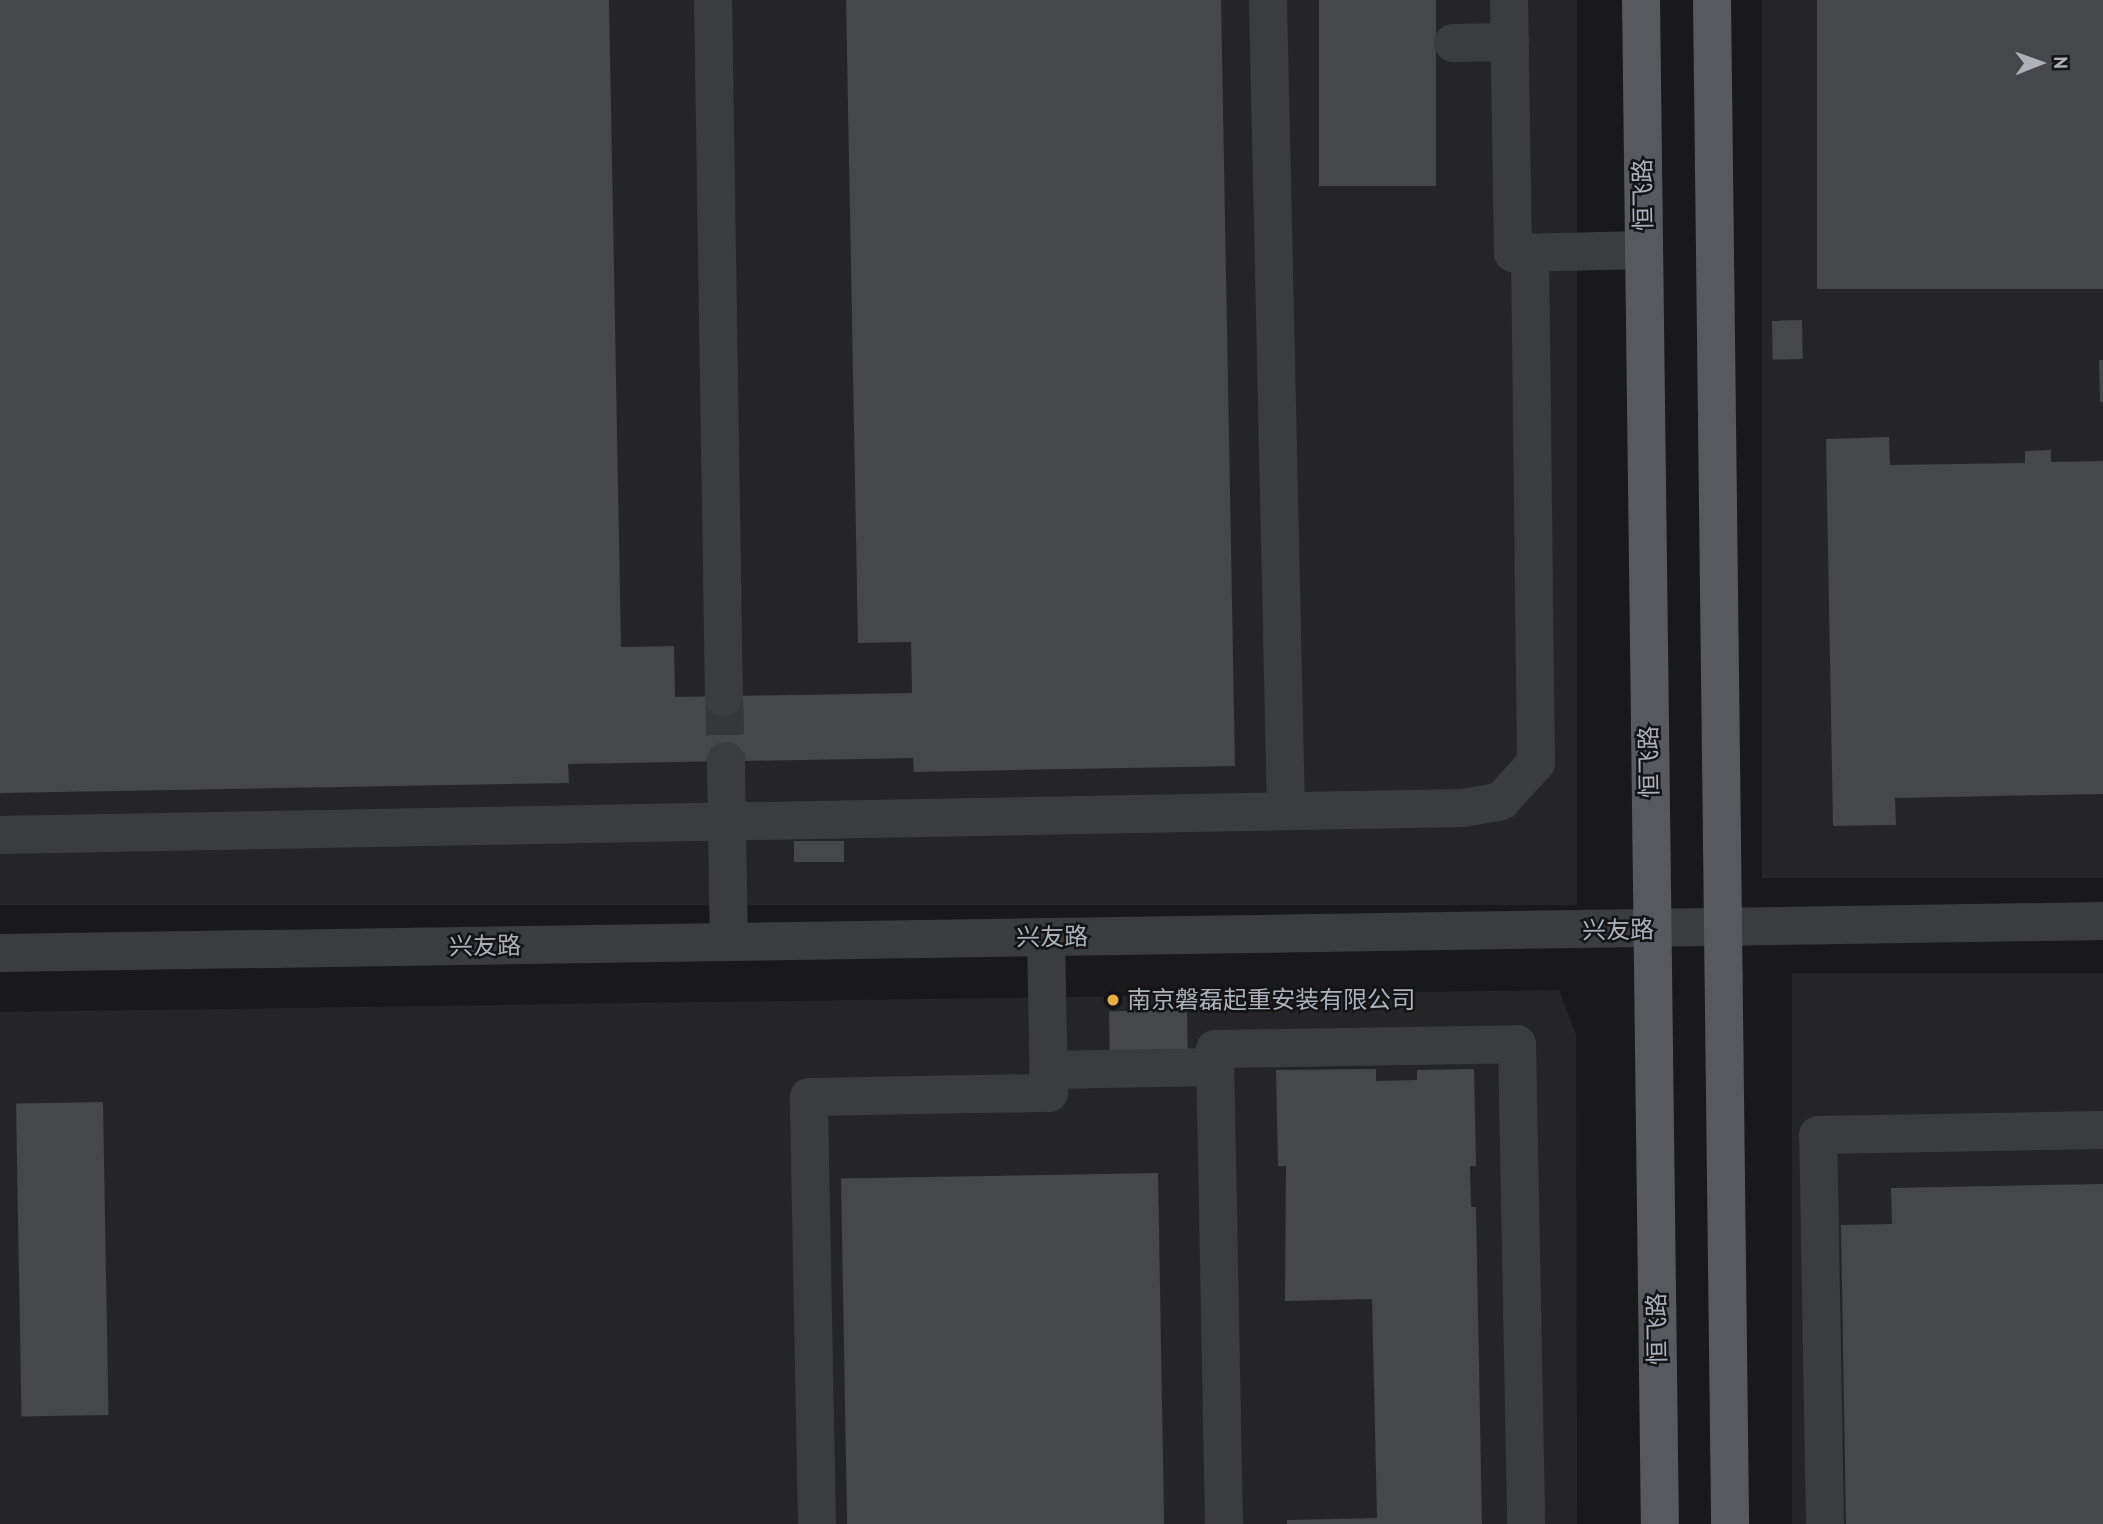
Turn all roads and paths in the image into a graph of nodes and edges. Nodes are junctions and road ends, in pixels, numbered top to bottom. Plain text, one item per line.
1 (713, 0) edge
2 (1268, 0) edge
3 (1509, 0) edge
4 (1641, 0) edge
5 (1712, 0) edge
6 (1510, 42) junction
7 (1453, 43) dead end
8 (1644, 250) junction
9 (1530, 252) junction
10 (724, 697) tunnel mouth
11 (726, 761) tunnel mouth
12 (1286, 811) junction
13 (727, 822) junction
14 (0, 835) edge
15 (2103, 921) edge
16 (1651, 929) junction
17 (1721, 930) junction
18 (1046, 937) junction
19 (729, 942) junction
20 (0, 953) edge
21 (1215, 1067) junction
22 (1048, 1070) junction
23 (2103, 1130) edge
24 (817, 1524) edge
25 (1224, 1524) edge
26 (1526, 1524) edge
27 (1660, 1524) edge
28 (1730, 1524) edge
29 (1825, 1524) edge

1 - 10 street
2 - 12 street
3 - 6 street
4 - 8 main road, 恒飞路
5 - 17 main road
6 - 7 street
6 - 9 street
8 - 9 street
8 - 16 main road, 恒飞路
9 - 12 street
11 - 13 street
12 - 13 street
13 - 14 street
13 - 19 street
15 - 17 street, 兴友路
16 - 17 street, 兴友路
16 - 18 street, 兴友路
16 - 27 main road, 恒飞路
17 - 28 main road
18 - 19 street, 兴友路
18 - 22 street
19 - 20 street, 兴友路
21 - 22 street
21 - 25 street
21 - 26 street
22 - 24 street
23 - 29 street

